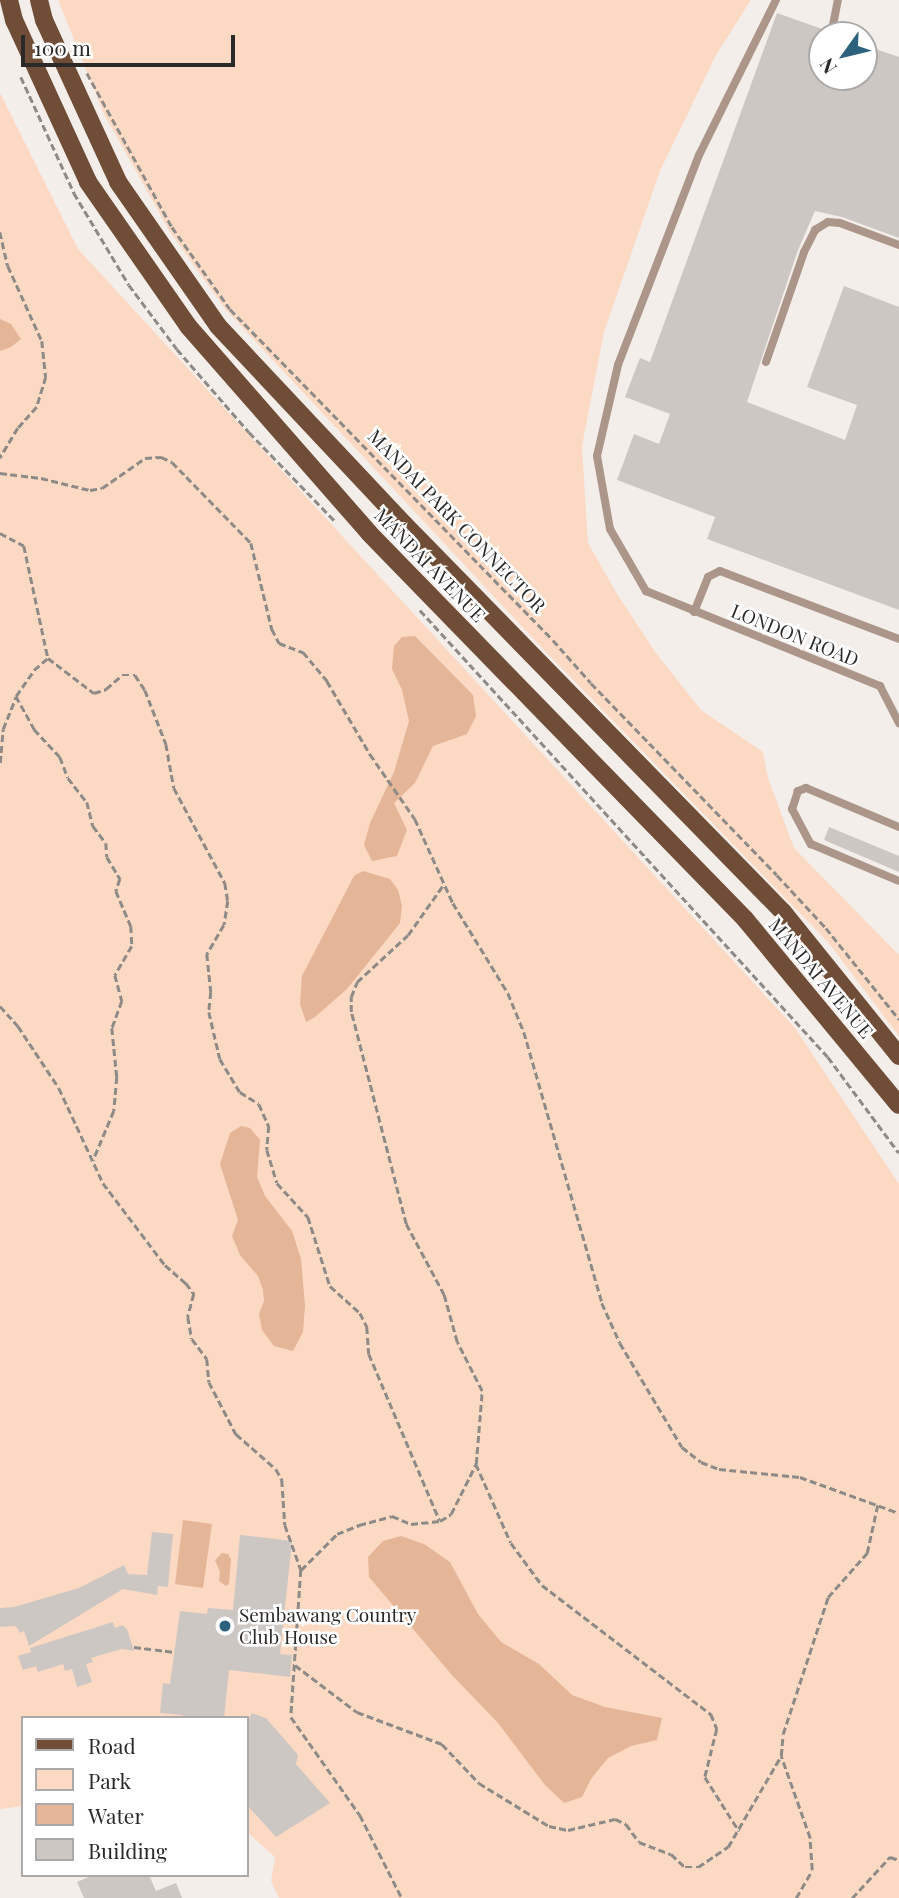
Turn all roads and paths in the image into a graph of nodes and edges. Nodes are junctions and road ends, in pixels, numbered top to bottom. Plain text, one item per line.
1 (9, 0) edge
2 (39, 0) edge
3 (776, 0) edge
4 (838, 0) edge
5 (834, 21) edge
6 (86, 71) dead end
7 (0, 232) edge
8 (899, 245) edge
9 (766, 362) dead end
10 (0, 458) edge
11 (0, 473) edge
12 (0, 533) edge
13 (694, 612) junction
14 (899, 639) edge
15 (48, 658) junction
16 (16, 696) junction
17 (899, 704) edge
18 (897, 719) edge
19 (0, 763) edge
20 (899, 827) edge
21 (899, 881) edge
22 (444, 884) junction
23 (0, 1006) edge
24 (899, 1019) edge
25 (899, 1056) edge
26 (899, 1105) edge
27 (93, 1161) junction
28 (476, 1464) junction
29 (878, 1503) junction
30 (899, 1513) edge
31 (439, 1521) junction
32 (301, 1570) junction
33 (134, 1647) dead end
34 (173, 1651) dead end
35 (295, 1665) junction
36 (781, 1756) junction
37 (739, 1832) junction
38 (899, 1860) edge
39 (402, 1898) edge
40 (796, 1898) edge
41 (852, 1898) edge

1 - 26 main road, MANDAI AVENUE
2 - 25 main road, MANDAI AVENUE
3 - 13 lane, LONDON ROAD
4 - 5 lane
6 - 24 path, MANDAI PARK CONNECTOR
7 - 10 path
8 - 9 lane
11 - 22 path
12 - 15 path
13 - 14 lane
13 - 18 lane, LONDON ROAD
15 - 16 path
15 - 31 path
16 - 19 path
16 - 27 path
17 - 18 lane
20 - 21 lane
22 - 28 path
22 - 29 path
23 - 27 path
27 - 32 path
28 - 31 path
28 - 37 path
29 - 30 path
29 - 36 path
31 - 32 path
32 - 35 path
33 - 34 path
35 - 37 path
35 - 39 path
36 - 37 path
36 - 40 path
38 - 41 path

